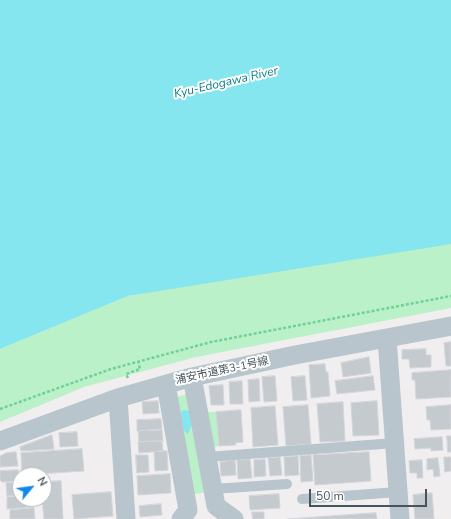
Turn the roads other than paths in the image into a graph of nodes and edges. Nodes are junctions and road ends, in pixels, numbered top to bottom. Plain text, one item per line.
1 (451, 326) edge
2 (387, 338) junction
3 (192, 377) junction
4 (166, 384) junction
5 (118, 398) junction
6 (0, 441) edge
7 (394, 443) junction
8 (207, 457) junction
9 (287, 484) dead end
10 (398, 492) junction
11 (214, 498) junction
12 (302, 499) dead end
13 (184, 514) edge
14 (126, 519) edge
15 (234, 519) edge
16 (400, 519) edge

1 - 2 street, 浦安市道第3-1号線
2 - 3 street, 浦安市道第3-1号線
2 - 7 street
3 - 4 street, 浦安市道第3-1号線
3 - 8 street
4 - 5 street, 浦安市道第3-1号線
4 - 13 street
5 - 6 street, 浦安市道第3-1号線
5 - 14 street
7 - 8 lane
7 - 10 street
8 - 11 street
9 - 11 lane
10 - 12 lane
10 - 16 street
11 - 13 street
11 - 15 street

